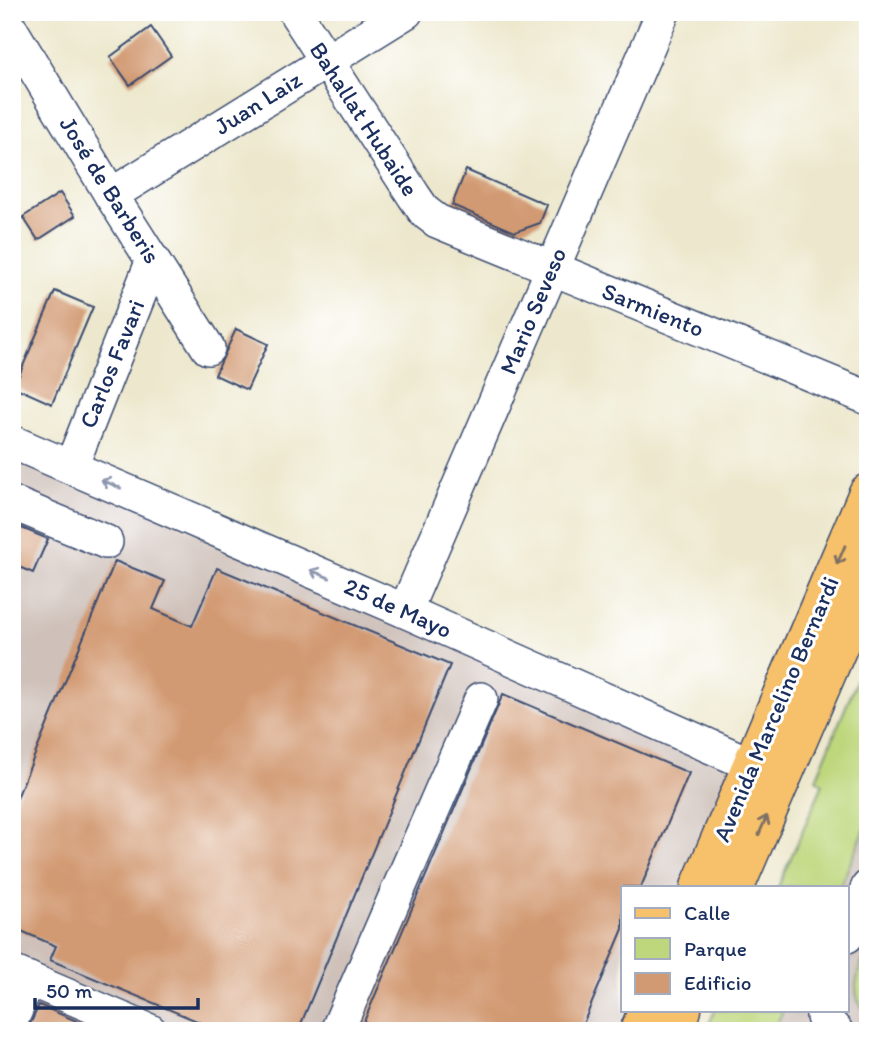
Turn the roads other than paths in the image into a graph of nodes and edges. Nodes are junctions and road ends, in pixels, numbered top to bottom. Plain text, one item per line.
1 (295, 12) edge
2 (405, 12) edge
3 (663, 12) edge
4 (12, 31) edge
5 (325, 61) junction
6 (111, 195) junction
7 (437, 221) joint
8 (153, 260) junction
9 (551, 268) junction
10 (208, 348) dead end
11 (868, 398) edge
12 (12, 442) edge
13 (71, 467) junction
14 (868, 492) edge
15 (12, 503) edge
16 (106, 542) dead end
17 (868, 577) edge
18 (405, 611) junction
19 (481, 699) dead end
20 (767, 772) junction
21 (701, 886) edge
22 (735, 886) edge
23 (868, 887) edge
24 (848, 934) edge
25 (21, 976) edge
26 (647, 1012) edge
27 (681, 1012) edge
28 (823, 1012) edge
29 (12, 1019) edge
30 (150, 1031) edge
31 (337, 1031) edge
32 (639, 1031) edge
33 (673, 1031) edge
34 (836, 1031) edge

1 - 5 street, Bahallat Hubaide
2 - 5 street, Juan Laiz
3 - 9 street, Mario Seveso
4 - 6 street, José de Barberis
5 - 6 street, Juan Laiz
5 - 7 street, Bahallat Hubaide
6 - 8 street, José de Barberis
7 - 9 street, Sarmiento
8 - 10 street, José de Barberis
8 - 13 street, Carlos Favari
9 - 11 street, Sarmiento
9 - 18 street, Mario Seveso
12 - 13 street, 25 de Mayo
18 -> 13 street, 25 de Mayo
14 -> 20 main road, Avenida Marcelino Bernardi
15 - 16 street
17 - 20 main road, Avenida Marcelino Bernardi
18 - 20 street, 25 de Mayo
19 - 31 street
20 - 21 main road, Avenida Marcelino Bernardi
22 -> 20 main road, Avenida Marcelino Bernardi
23 - 24 street
25 - 29 street
25 - 30 street
26 - 32 main road
27 - 33 main road
28 - 34 street

